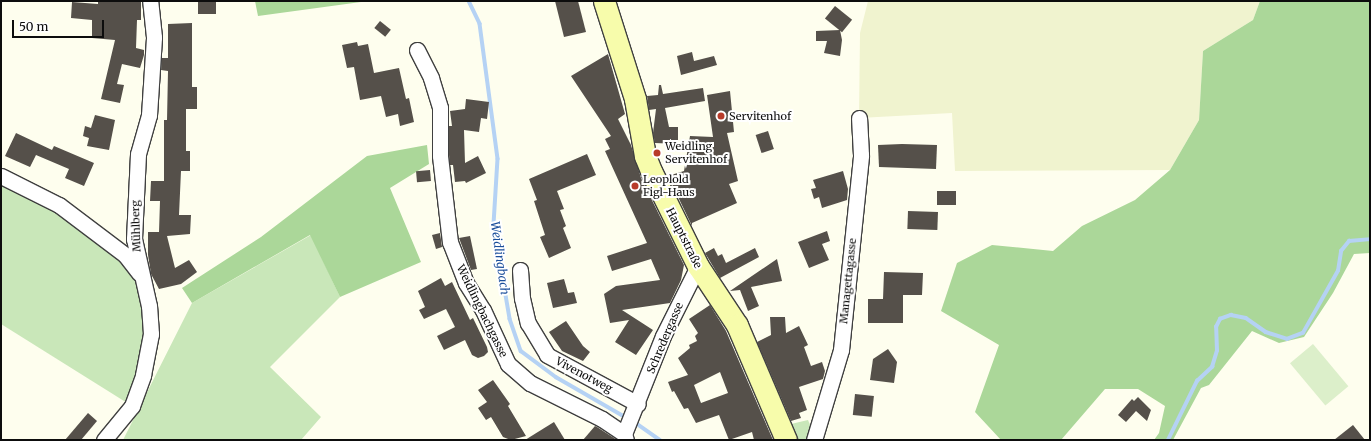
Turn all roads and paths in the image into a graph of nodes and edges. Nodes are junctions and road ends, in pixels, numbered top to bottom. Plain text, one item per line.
1 (150, 1) edge
2 (604, 1) edge
3 (417, 50) dead end
4 (860, 118) dead end
5 (1, 176) edge
6 (698, 266) junction
7 (520, 270) dead end
8 (140, 275) junction
9 (637, 407) junction
10 (626, 433) edge
11 (104, 440) edge
12 (786, 440) edge
13 (814, 440) edge

1 - 8 street, Mühlberg
2 - 6 main road, Hauptstraße
3 - 10 street, Weidlingbachgasse
4 - 13 street, Managettagasse
5 - 8 street
6 - 9 street, Schredergasse
6 - 12 main road, Hauptstraße
7 - 9 street, Vivenotweg
8 - 11 street, Mühlberg
9 - 10 street, Schredergasse

